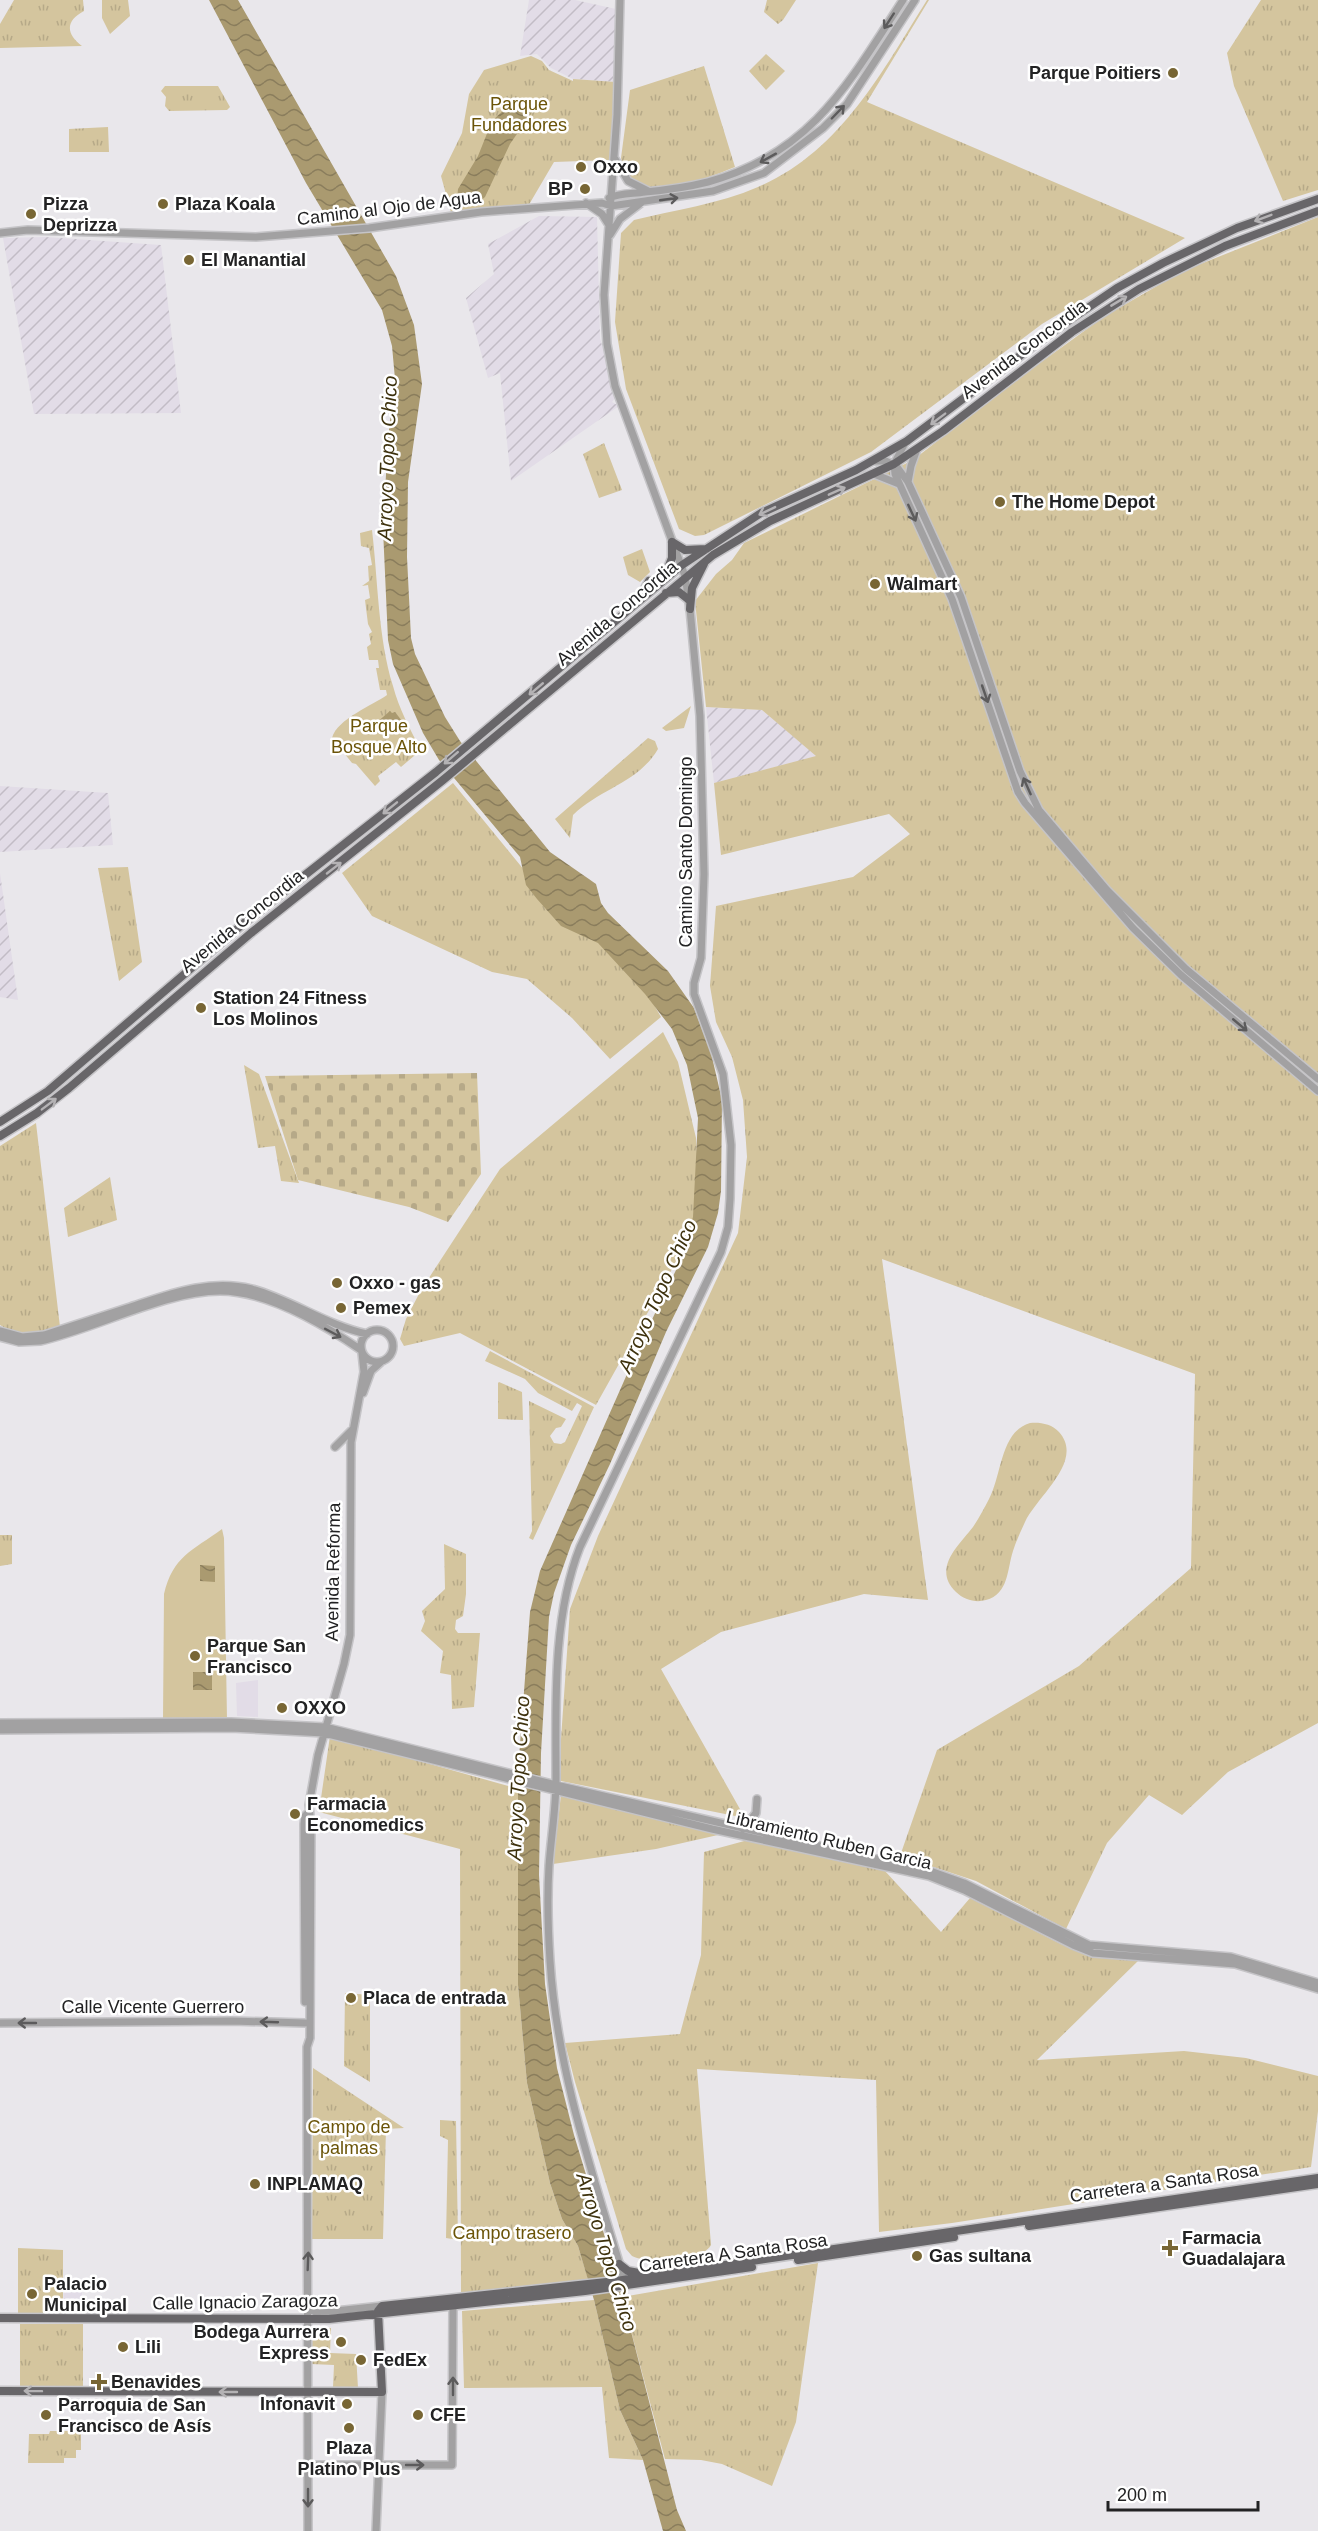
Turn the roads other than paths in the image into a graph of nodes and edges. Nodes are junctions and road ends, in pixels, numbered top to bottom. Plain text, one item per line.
1 (620, 0) edge
2 (903, 0) edge
3 (915, 0) edge
4 (878, 40) junction
5 (886, 45) junction
6 (614, 153) junction
7 (651, 192) junction
8 (611, 196) junction
9 (1318, 199) edge
10 (645, 201) junction
11 (586, 203) junction
12 (603, 203) junction
13 (611, 206) junction
14 (1318, 211) edge
15 (609, 225) junction
16 (0, 233) edge
17 (608, 240) junction
18 (907, 441) junction
19 (917, 449) junction
20 (872, 461) junction
21 (894, 464) junction
22 (874, 474) junction
23 (908, 482) junction
24 (899, 484) junction
25 (672, 542) junction
26 (716, 542) junction
27 (708, 553) junction
28 (683, 571) junction
29 (649, 581) dead end
30 (660, 583) junction
31 (665, 593) junction
32 (638, 602) junction
33 (653, 604) junction
34 (690, 604) junction
35 (1318, 1079) edge
36 (1318, 1091) edge
37 (0, 1122) edge
38 (0, 1136) edge
39 (0, 1330) edge
40 (367, 1334) junction
41 (0, 1337) edge
42 (362, 1351) junction
43 (381, 1362) junction
44 (360, 1401) junction
45 (353, 1429) junction
46 (335, 1447) dead end
47 (0, 1723) edge
48 (316, 1729) junction
49 (0, 1730) edge
50 (324, 1730) junction
51 (556, 1785) junction
52 (757, 1798) dead end
53 (309, 1812) junction
54 (743, 1829) junction
55 (1318, 1983) edge
56 (1318, 1989) edge
57 (0, 2023) edge
58 (305, 2023) junction
59 (308, 2047) junction
60 (1318, 2178) edge
61 (1318, 2184) edge
62 (1016, 2225) junction
63 (620, 2264) junction
64 (663, 2273) junction
65 (619, 2282) junction
66 (453, 2301) junction
67 (307, 2307) junction
68 (377, 2310) junction
69 (0, 2319) edge
70 (307, 2319) junction
71 (0, 2391) edge
72 (307, 2392) junction
73 (382, 2392) junction
74 (308, 2465) junction
75 (379, 2465) junction
76 (308, 2531) edge
77 (376, 2531) edge

1 - 6 street, Camino Santo Domingo
2 -> 4 street
3 - 5 street
4 - 5 street
4 -> 7 street
10 -> 5 street
6 - 7 street
6 - 8 street, Camino Santo Domingo
7 - 8 street
8 - 12 street
8 - 13 street, Camino Santo Domingo
9 -> 18 main road, Avenida Concordia
10 - 13 street
10 - 17 street
11 - 12 street, Camino al Ojo de Agua
11 - 15 street
11 - 16 street, Camino al Ojo de Agua
12 - 13 street, Camino al Ojo de Agua
13 - 15 street, Camino Santo Domingo
19 -> 14 main road, Avenida Concordia
15 - 17 street, Camino Santo Domingo
17 - 25 street, Camino Santo Domingo
18 - 20 main road, Avenida Concordia
18 - 21 street
19 - 21 main road, Avenida Concordia
19 - 23 street
20 - 21 street
20 -> 26 main road, Avenida Concordia
21 - 22 main road, Avenida Concordia
21 - 23 street
21 - 24 street
22 - 24 street
27 -> 22 main road, Avenida Concordia
35 -> 23 street
24 -> 36 street
25 - 27 main road
25 - 28 street, Camino Santo Domingo
25 - 30 main road
26 - 27 main road, Avenida Concordia
26 - 28 main road
27 - 28 main road, Avenida Concordia
27 - 34 main road
28 - 30 main road, Avenida Concordia
28 - 31 main road, Avenida Concordia
28 - 33 main road
28 - 34 street, Camino Santo Domingo
29 - 32 main road
30 - 32 main road, Avenida Concordia
31 - 33 main road, Avenida Concordia
31 - 34 main road
32 -> 37 main road, Avenida Concordia
38 -> 33 main road, Avenida Concordia
34 - 51 street, Camino Santo Domingo
39 - 40 street
40 - 42 street
40 - 43 street
41 -> 42 street
42 - 43 street
42 - 44 street, Avenida Reforma
43 - 44 street, Avenida Reforma
44 - 45 street, Avenida Reforma
45 - 46 street
45 - 50 street, Avenida Reforma
47 - 48 street
48 - 49 street
48 - 50 street, Libramiento Ruben Garcia
50 - 51 street, Libramiento Ruben Garcia
50 - 53 street, Avenida Reforma
51 - 54 street, Libramiento Ruben Garcia
51 - 56 street, Libramiento Ruben Garcia
51 - 63 street, Camino Santo Domingo
52 - 54 street
53 - 58 street, Avenida Reforma
53 - 59 street, Avenida Reforma
54 - 55 street, Libramiento Ruben Garcia
58 -> 57 street, Calle Vicente Guerrero
58 - 59 street, Avenida Reforma
67 -> 59 street
60 - 62 main road, Carretera a Santa Rosa
61 - 62 main road, Carretera a Santa Rosa
62 - 64 main road, Carretera A Santa Rosa
62 - 65 main road, Carretera A Santa Rosa
63 - 64 main road
63 - 65 street, Camino Santo Domingo
64 - 65 main road, Carretera A Santa Rosa
65 - 66 main road, Carretera A Santa Rosa
66 - 68 main road, Calle Ignacio Zaragoza
66 - 68 main road, Calle Ignacio Zaragoza
75 -> 66 street
67 - 68 street, Calle Ignacio Zaragoza
67 - 70 street
68 - 70 main road, Calle Ignacio Zaragoza
68 - 73 main road
69 - 70 main road, Calle Ignacio Zaragoza
70 - 72 street
72 -> 71 main road
72 - 73 main road
72 - 74 street
73 - 75 street
74 - 75 street
74 -> 76 street
75 - 77 street

